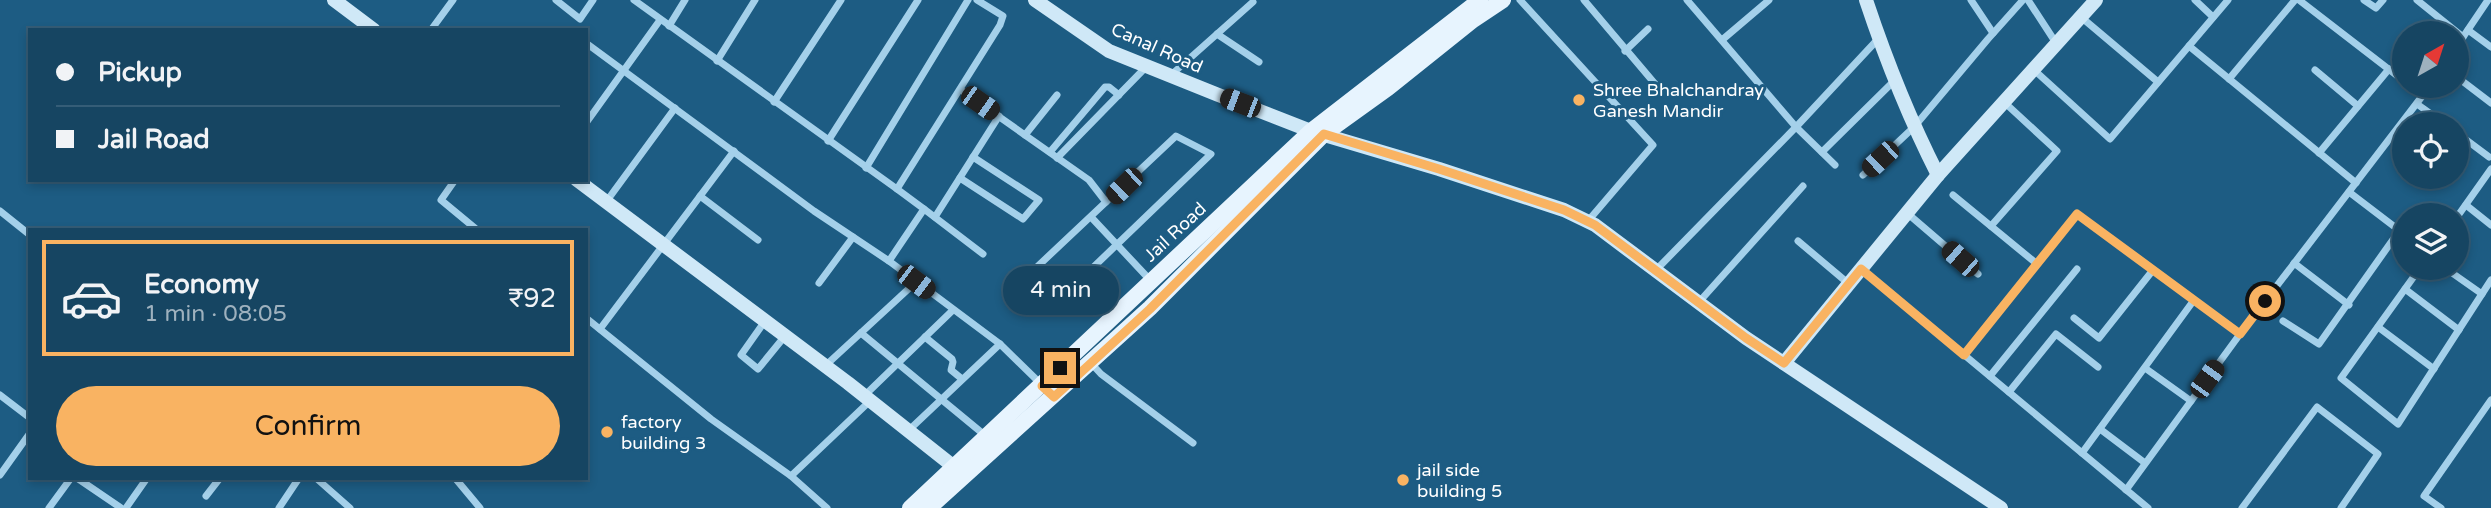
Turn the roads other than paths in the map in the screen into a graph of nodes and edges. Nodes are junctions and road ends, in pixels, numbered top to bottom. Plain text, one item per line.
1 (334, 0) edge
2 (453, 0) edge
3 (556, 0) edge
4 (593, 0) edge
5 (634, 0) edge
6 (685, 0) edge
7 (755, 0) edge
8 (841, 0) edge
9 (918, 0) edge
10 (968, 0) edge
11 (977, 0) edge
12 (1035, 0) edge
13 (1480, 0) edge
14 (1503, 0) edge
15 (1520, 0) edge
16 (1584, 0) edge
17 (1687, 0) edge
18 (1769, 0) edge
19 (1866, 0) edge
20 (1971, 0) edge
21 (2026, 0) edge
22 (2096, 0) edge
23 (2195, 0) edge
24 (2228, 0) edge
25 (2297, 0) edge
26 (2364, 0) edge
27 (2383, 0) edge
28 (2417, 0) edge
29 (2488, 0) edge
30 (1253, 2) dead end
31 (2081, 16) junction
32 (2213, 17) junction
33 (660, 20) junction
34 (2448, 21) edge
35 (669, 26) junction
36 (371, 28) edge
37 (432, 28) edge
38 (2469, 28) edge
39 (1648, 29) dead end
40 (1993, 33) junction
41 (1217, 34) junction
42 (2469, 35) edge
43 (1879, 38) junction
44 (1722, 40) junction
45 (2056, 43) junction
46 (588, 44) edge
47 (2189, 46) junction
48 (2491, 47) edge
49 (1625, 51) junction
50 (717, 61) junction
51 (1259, 62) dead end
52 (1147, 66) junction
53 (2033, 69) junction
54 (2389, 69) junction
55 (2315, 70) dead end
56 (624, 71) junction
57 (2392, 71) edge
58 (1171, 76) junction
59 (2229, 79) junction
60 (1894, 80) junction
61 (2158, 82) junction
62 (1656, 85) dead end
63 (2469, 86) edge
64 (961, 90) junction
65 (1057, 95) dead end
66 (1119, 95) junction
67 (2421, 98) edge
68 (2004, 101) junction
69 (774, 102) junction
70 (2491, 103) edge
71 (2417, 104) junction
72 (2358, 106) junction
73 (675, 108) junction
74 (2428, 112) edge
75 (999, 116) junction
76 (588, 120) edge
77 (1796, 127) junction
78 (1914, 127) junction
79 (1317, 132) junction
80 (1025, 135) junction
81 (2391, 138) joint
82 (828, 141) junction
83 (2469, 142) edge
84 (734, 151) junction
85 (1822, 152) junction
86 (2319, 153) junction
87 (1054, 155) junction
88 (973, 157) junction
89 (2488, 157) dead end
90 (1835, 165) dead end
91 (866, 168) junction
92 (2491, 169) edge
93 (1863, 175) dead end
94 (1938, 175) junction
95 (960, 178) junction
96 (454, 182) edge
97 (580, 182) edge
98 (2356, 183) junction
99 (1803, 186) dead end
100 (897, 188) junction
101 (2349, 192) junction
102 (1953, 195) dead end
103 (700, 196) junction
104 (606, 202) junction
105 (1106, 202) junction
106 (2467, 203) edge
107 (2469, 207) edge
108 (924, 209) junction
109 (0, 211) edge
110 (1906, 213) junction
111 (1091, 216) junction
112 (935, 217) junction
113 (1588, 221) junction
114 (2392, 221) edge
115 (2491, 225) edge
116 (1991, 226) junction
117 (475, 228) edge
118 (28, 233) edge
119 (853, 237) junction
120 (758, 240) dead end
121 (1798, 240) dead end
122 (663, 244) junction
123 (1116, 244) junction
124 (2392, 244) edge
125 (984, 254) dead end
126 (889, 261) junction
127 (2294, 263) junction
128 (2037, 264) junction
129 (1861, 269) junction
130 (2077, 269) dead end
131 (1656, 270) junction
132 (2153, 270) junction
133 (1978, 274) dead end
134 (1080, 280) dead end
135 (2411, 280) edge
136 (2461, 280) edge
137 (1152, 281) junction
138 (2491, 281) edge
139 (916, 282) junction
140 (1021, 282) dead end
141 (819, 283) dead end
142 (1849, 284) junction
143 (2405, 289) junction
144 (2482, 295) junction
145 (2194, 300) junction
146 (1699, 302) junction
147 (2349, 305) junction
148 (953, 310) junction
149 (2074, 318) dead end
150 (588, 320) edge
151 (765, 321) junction
152 (2283, 321) dead end
153 (2378, 327) junction
154 (600, 329) junction
155 (2459, 330) junction
156 (861, 333) junction
157 (2240, 334) junction
158 (785, 336) junction
159 (925, 337) junction
160 (1000, 344) junction
161 (1079, 350) junction
162 (1964, 355) junction
163 (898, 363) junction
164 (1091, 363) junction
165 (1784, 363) junction
166 (825, 366) junction
167 (2098, 367) dead end
168 (2145, 368) junction
169 (2434, 369) junction
170 (1990, 376) junction
171 (962, 379) junction
172 (1048, 391) junction
173 (2009, 392) junction
174 (0, 395) edge
175 (867, 398) junction
176 (942, 400) junction
177 (2491, 400) edge
178 (2191, 401) junction
179 (28, 416) edge
180 (2100, 429) junction
181 (909, 430) junction
182 (987, 437) junction
183 (27, 443) edge
184 (1192, 443) dead end
185 (2082, 453) junction
186 (2146, 463) junction
187 (960, 471) junction
188 (0, 475) edge
189 (791, 476) junction
190 (70, 480) edge
191 (80, 480) edge
192 (145, 480) edge
193 (218, 480) edge
194 (298, 480) edge
195 (318, 480) edge
196 (457, 480) edge
197 (2126, 489) junction
198 (206, 496) dead end
199 (934, 501) edge
200 (49, 508) edge
201 (124, 508) edge
202 (279, 508) edge
203 (350, 508) edge
204 (480, 508) edge
205 (827, 508) edge
206 (910, 508) edge
207 (2001, 508) edge
208 (2148, 508) edge
209 (2242, 508) edge
210 (2341, 508) edge
211 (2441, 508) edge

1 - 36 street
2 - 37 street
3 - 4 street
5 - 33 street
6 - 35 street
7 - 50 street
8 - 69 street
9 - 82 street
10 - 91 street
11 - 64 street
12 - 52 street, Canal Road
13 - 79 main road, Jail Road
14 - 79 main road
15 - 113 street
16 - 49 street
17 - 44 street
18 - 44 street
19 - 43 street
20 - 40 street
21 - 40 street
21 - 45 street
22 - 31 street
23 - 32 street
24 - 32 street
25 - 54 street
25 - 59 street
26 - 27 street
28 - 34 street
29 - 38 street
30 - 41 street
31 - 45 street
31 - 61 street
32 - 47 street
33 - 35 street
33 - 56 street
35 - 50 street
39 - 49 street
40 - 78 street
41 - 51 street
41 - 58 street
42 - 48 street
43 - 60 street
43 - 77 street
44 - 77 street
45 - 53 street
46 - 56 street
47 - 59 street
47 - 61 street
49 - 62 street
50 - 69 street
52 - 58 street, Canal Road
52 - 66 street
53 - 61 street
53 - 68 street
54 - 57 street
54 - 72 street
55 - 72 street
56 - 73 street
56 - 76 street
58 - 79 street, Canal Road
59 - 86 street
60 - 78 street
60 - 85 street
63 - 70 street
64 - 75 street
64 - 100 street
65 - 80 street
66 - 87 street
66 - 87 street
67 - 71 street
68 - 94 street
68 - 116 street
69 - 82 street
71 - 74 street
71 - 81 street
72 - 86 street
73 - 84 street
73 - 104 street
75 - 80 street
75 - 88 street
77 - 85 street
77 - 131 street
78 - 93 street
78 - 94 street
79 - 113 street, Canal Road
79 - 137 main road, Jail Road
79 - 164 main road
80 - 87 street
81 - 98 street
82 - 91 street
83 - 89 street
84 - 103 street
84 - 119 street
85 - 90 street
86 - 98 street
87 - 105 street
88 - 95 street
88 - 95 street
91 - 100 street
92 - 106 street
94 - 110 street
95 - 112 street
96 - 117 street
97 - 104 street
98 - 101 street
99 - 146 street
100 - 108 street
101 - 114 street
101 - 127 street
102 - 116 street
103 - 120 street
103 - 122 street
104 - 122 street
105 - 111 street
105 - 123 street
107 - 115 street
108 - 112 street
108 - 126 street
109 - 118 street
110 - 129 street
110 - 133 street
111 - 123 street
111 - 140 street
112 - 125 street
113 - 131 street, Canal Road
116 - 128 street
119 - 126 street
119 - 141 street
121 - 142 street
122 - 151 street
122 - 154 street
123 - 134 street
123 - 137 street
124 - 147 street
126 - 139 street
127 - 147 street
127 - 157 street
128 - 132 street
128 - 162 street
129 - 142 street
129 - 162 street
130 - 170 street
131 - 146 street, Canal Road
132 - 145 street
132 - 149 street
135 - 143 street
136 - 144 street
137 - 161 main road, Jail Road
138 - 144 street
139 - 148 street
139 - 156 street
142 - 165 street
143 - 153 street
143 - 155 street
144 - 155 street
145 - 157 street
145 - 168 street
146 - 165 street, Canal Road
147 - 152 street
148 - 159 street
148 - 160 street
150 - 154 street
151 - 158 street
151 - 158 street
153 - 169 street
153 - 169 street
154 - 189 street
155 - 169 street
156 - 163 street
156 - 166 street
157 - 178 street
158 - 166 street
159 - 163 street
159 - 171 street
160 - 171 street
160 - 172 street
161 - 164 street
161 - 172 main road, Jail Road
162 - 170 street
163 - 175 street
163 - 176 street
164 - 172 main road
164 - 184 street
165 - 207 street, Canal Road
166 - 175 street
167 - 173 street
168 - 178 street
168 - 180 street
170 - 173 street
171 - 176 street
172 - 182 main road, Jail Road
172 - 187 main road
173 - 185 street
174 - 179 street
175 - 181 street
175 - 189 street
176 - 181 street
176 - 182 street
177 - 211 street
178 - 186 street
180 - 185 street
180 - 186 street
181 - 187 street
182 - 187 main road, Jail Road
183 - 188 street
185 - 197 street
186 - 197 street
187 - 199 main road, Jail Road
189 - 205 street
190 - 200 street
191 - 201 street
192 - 201 street
193 - 198 street
194 - 202 street
195 - 203 street
196 - 204 street
197 - 208 street
199 - 206 main road, Jail Road
209 - 210 street

